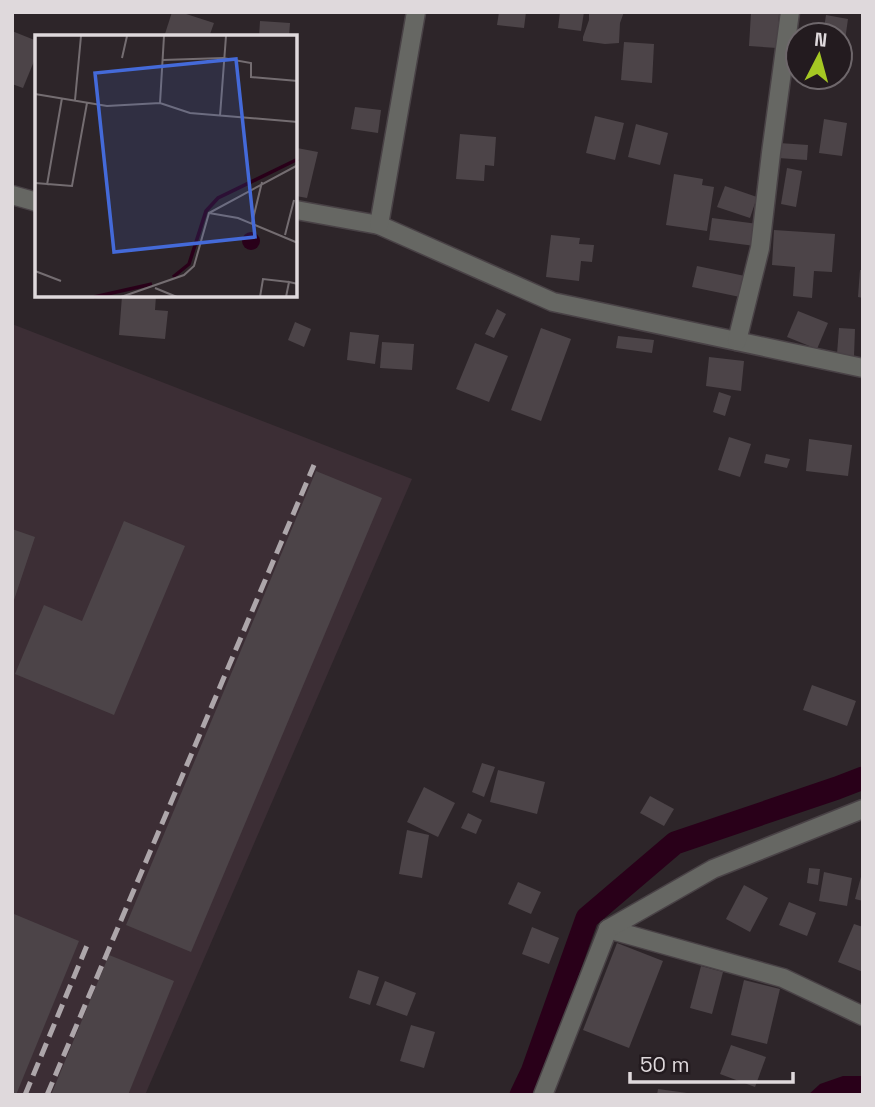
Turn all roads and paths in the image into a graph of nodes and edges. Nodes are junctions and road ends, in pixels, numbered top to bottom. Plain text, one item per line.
1 (416, 12) edge
2 (790, 12) edge
3 (12, 195) edge
4 (35, 201) edge
5 (298, 210) edge
6 (379, 225) junction
7 (737, 341) junction
8 (863, 368) edge
9 (863, 809) edge
10 (608, 929) junction
11 (863, 1016) edge
12 (543, 1095) edge

1 - 6 street
2 - 7 street
3 - 4 street
5 - 6 street
6 - 7 street
7 - 8 street
9 - 10 street
10 - 11 street
10 - 12 street

